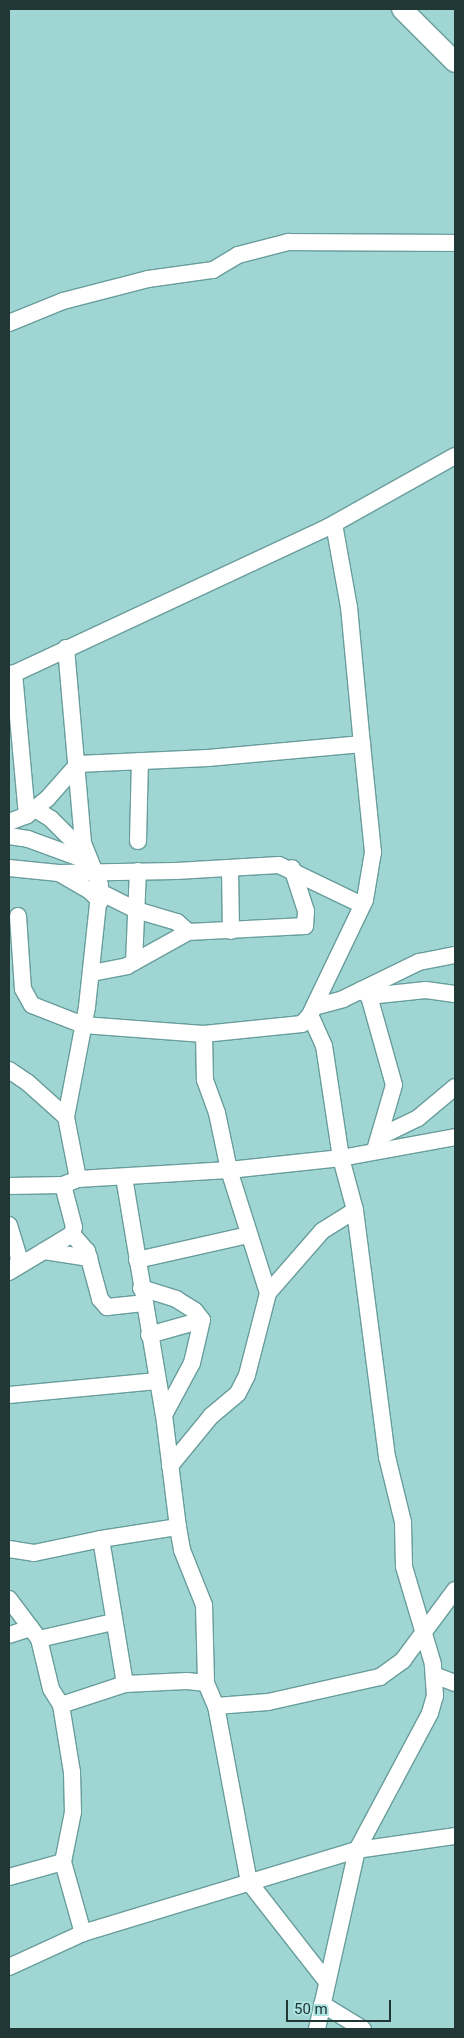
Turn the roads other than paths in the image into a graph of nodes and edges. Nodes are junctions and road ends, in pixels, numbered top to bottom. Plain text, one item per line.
1 (402, 9) edge
2 (455, 62) edge
3 (455, 243) edge
4 (9, 323) edge
5 (455, 456) edge
6 (334, 524) junction
7 (66, 648) junction
8 (11, 674) edge
9 (362, 744) junction
10 (140, 761) junction
11 (78, 764) junction
12 (31, 812) junction
13 (9, 822) edge
14 (9, 836) edge
15 (138, 841) dead end
16 (89, 861) junction
17 (9, 868) edge
18 (230, 868) junction
19 (292, 868) junction
20 (138, 870) junction
21 (59, 873) junction
22 (100, 896) junction
23 (362, 905) junction
24 (136, 910) junction
25 (18, 916) dead end
26 (231, 931) junction
27 (188, 932) junction
28 (455, 955) edge
29 (134, 962) junction
30 (92, 973) junction
31 (365, 993) junction
32 (455, 994) edge
33 (312, 1011) junction
34 (83, 1025) junction
35 (204, 1034) junction
36 (9, 1070) edge
37 (455, 1087) edge
38 (66, 1117) junction
39 (455, 1137) edge
40 (378, 1143) junction
41 (341, 1158) junction
42 (229, 1170) junction
43 (124, 1177) junction
44 (70, 1182) junction
45 (9, 1186) edge
46 (355, 1210) junction
47 (9, 1225) edge
48 (72, 1234) junction
49 (248, 1235) junction
50 (44, 1251) junction
51 (89, 1258) junction
52 (137, 1260) junction
53 (13, 1270) edge
54 (268, 1293) junction
55 (143, 1295) junction
56 (202, 1320) junction
57 (149, 1335) junction
58 (157, 1381) junction
59 (9, 1395) edge
60 (164, 1415) junction
61 (170, 1466) junction
62 (178, 1527) junction
63 (101, 1539) junction
64 (9, 1549) edge
65 (455, 1590) edge
66 (9, 1599) edge
67 (113, 1622) junction
68 (424, 1632) junction
69 (35, 1633) junction
70 (9, 1635) edge
71 (434, 1674) junction
72 (206, 1683) junction
73 (455, 1683) edge
74 (125, 1684) junction
75 (61, 1705) junction
76 (216, 1706) junction
77 (455, 1836) edge
78 (356, 1850) junction
79 (63, 1862) junction
80 (9, 1877) edge
81 (249, 1882) junction
82 (83, 1933) junction
83 (9, 1967) edge
84 (327, 1982) junction
85 (322, 2004) junction
86 (317, 2029) edge
87 (363, 2029) edge

1 - 2 street
3 - 4 street
5 - 6 street
6 - 7 street
6 - 9 street
7 - 8 street
7 - 11 street
8 - 12 street
9 - 10 street
9 - 23 street
10 - 11 street
10 - 15 street
11 - 12 street
11 - 16 street
12 - 13 street
12 - 16 street
14 - 16 street
16 - 20 street
16 - 21 street
16 - 22 street
17 - 21 street
18 - 19 street
18 - 20 street
18 - 26 street
19 - 23 street
19 - 26 street
20 - 24 street
21 - 22 street
22 - 24 street
22 - 30 street
23 - 33 street
24 - 27 street
24 - 29 street
25 - 34 street
26 - 27 street
27 - 29 street
28 - 31 street
29 - 30 street
30 - 34 street
31 - 32 street
31 - 33 street
31 - 40 street
33 - 35 street
33 - 41 street
34 - 35 street
34 - 38 street
35 - 42 street
36 - 38 street
37 - 40 street
38 - 44 street
39 - 40 street
40 - 41 street
41 - 42 street
41 - 46 street
42 - 43 street
42 - 49 street
43 - 44 street
43 - 52 street
44 - 45 street
44 - 48 street
46 - 54 street
46 - 68 street
47 - 53 street
48 - 50 street
48 - 51 street
49 - 52 street
49 - 54 street
50 - 51 street
50 - 53 street
51 - 55 street
52 - 55 street
54 - 61 street
55 - 56 street
55 - 57 street
56 - 57 street
56 - 60 street
57 - 58 street
58 - 59 street
58 - 60 street
60 - 61 street
61 - 62 street
62 - 63 street
62 - 72 street
63 - 64 street
63 - 67 street
65 - 68 street
66 - 69 street
67 - 69 street
67 - 74 street
68 - 71 street
68 - 76 street
69 - 70 street
69 - 75 street
71 - 73 street
71 - 78 street
72 - 74 street
72 - 76 street
74 - 75 street
75 - 79 street
76 - 81 street
77 - 78 street
78 - 81 street
78 - 84 street
79 - 80 street
79 - 82 street
81 - 82 street
81 - 84 street
82 - 83 street
84 - 85 street
85 - 86 street
85 - 87 street

